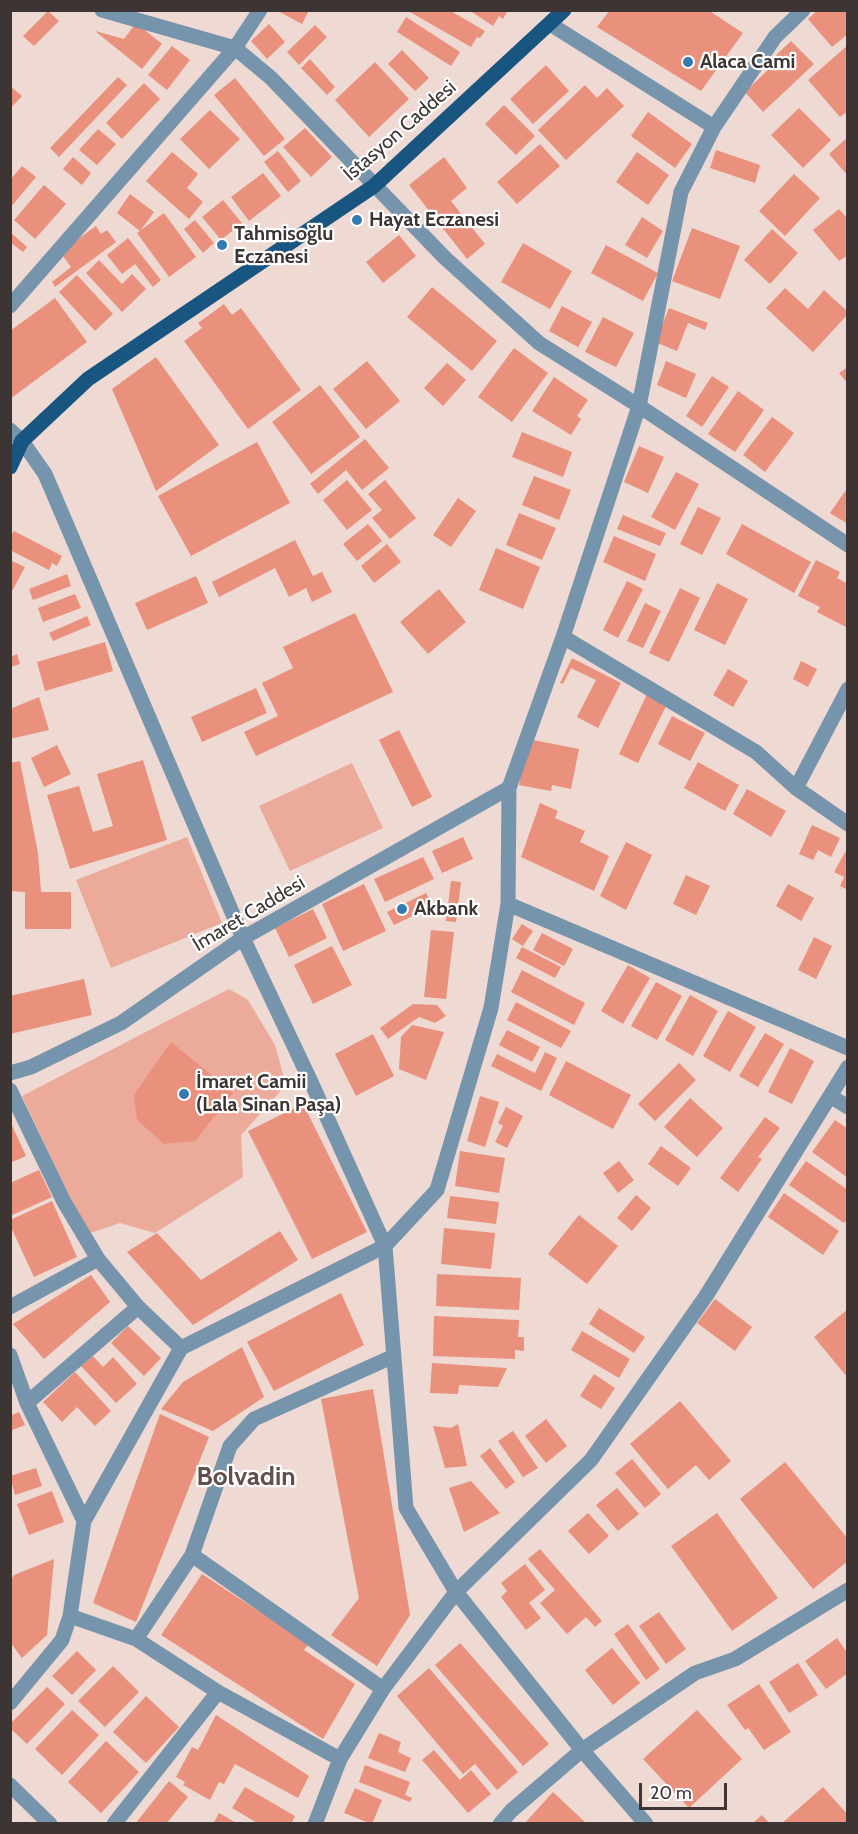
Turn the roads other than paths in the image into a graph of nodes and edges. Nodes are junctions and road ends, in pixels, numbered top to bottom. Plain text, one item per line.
1 (102, 10) edge
2 (261, 10) edge
3 (564, 10) edge
4 (803, 10) edge
5 (550, 24) junction
6 (235, 48) junction
7 (714, 126) junction
8 (374, 186) junction
9 (10, 306) edge
10 (639, 406) junction
11 (10, 430) edge
12 (22, 441) junction
13 (10, 467) edge
14 (848, 545) edge
15 (563, 637) junction
16 (848, 689) edge
17 (509, 788) junction
18 (796, 788) junction
19 (848, 824) edge
20 (508, 904) junction
21 (243, 938) junction
22 (848, 1048) edge
23 (848, 1068) edge
24 (10, 1073) edge
25 (10, 1090) edge
26 (830, 1096) junction
27 (848, 1107) edge
28 (385, 1246) junction
29 (98, 1259) junction
30 (10, 1307) edge
31 (138, 1307) junction
32 (181, 1348) junction
33 (10, 1355) edge
34 (394, 1356) junction
35 (27, 1403) junction
36 (84, 1521) junction
37 (192, 1555) junction
38 (848, 1590) edge
39 (456, 1592) junction
40 (70, 1616) junction
41 (136, 1639) junction
42 (383, 1689) junction
43 (218, 1692) junction
44 (10, 1703) edge
45 (582, 1750) junction
46 (340, 1759) junction
47 (10, 1785) edge
48 (50, 1824) edge
49 (114, 1824) edge
50 (315, 1824) edge
51 (500, 1824) edge
52 (646, 1824) edge

1 - 6 street
2 - 6 street
3 - 5 main road, İstasyon Caddesi
4 - 7 street
5 - 7 street
5 - 8 main road, İstasyon Caddesi
6 - 8 street
6 - 9 street
7 - 10 street
8 - 10 street
8 - 12 main road, İstasyon Caddesi
10 - 14 street
10 - 15 street
11 - 12 street
12 - 13 main road
12 - 21 street
15 - 17 street
15 - 18 street
16 - 18 street
17 - 20 street
17 - 21 street, İmaret Caddesi
18 - 19 street
20 - 22 street
20 - 28 street
21 - 24 street, İmaret Caddesi
21 - 28 street
23 - 26 street
25 - 29 street
26 - 27 street
26 - 39 street
28 - 32 street
28 - 34 street
29 - 30 street
29 - 31 street
31 - 32 street
31 - 35 street
32 - 36 street
33 - 35 street
34 - 37 street
34 - 39 street
35 - 36 street
36 - 40 street
37 - 41 street
37 - 42 street
38 - 45 street
39 - 42 street
39 - 45 street
40 - 41 street
40 - 44 street
41 - 43 street
42 - 46 street
43 - 46 street
43 - 49 street
45 - 51 street
45 - 52 street
46 - 50 street
47 - 48 street

